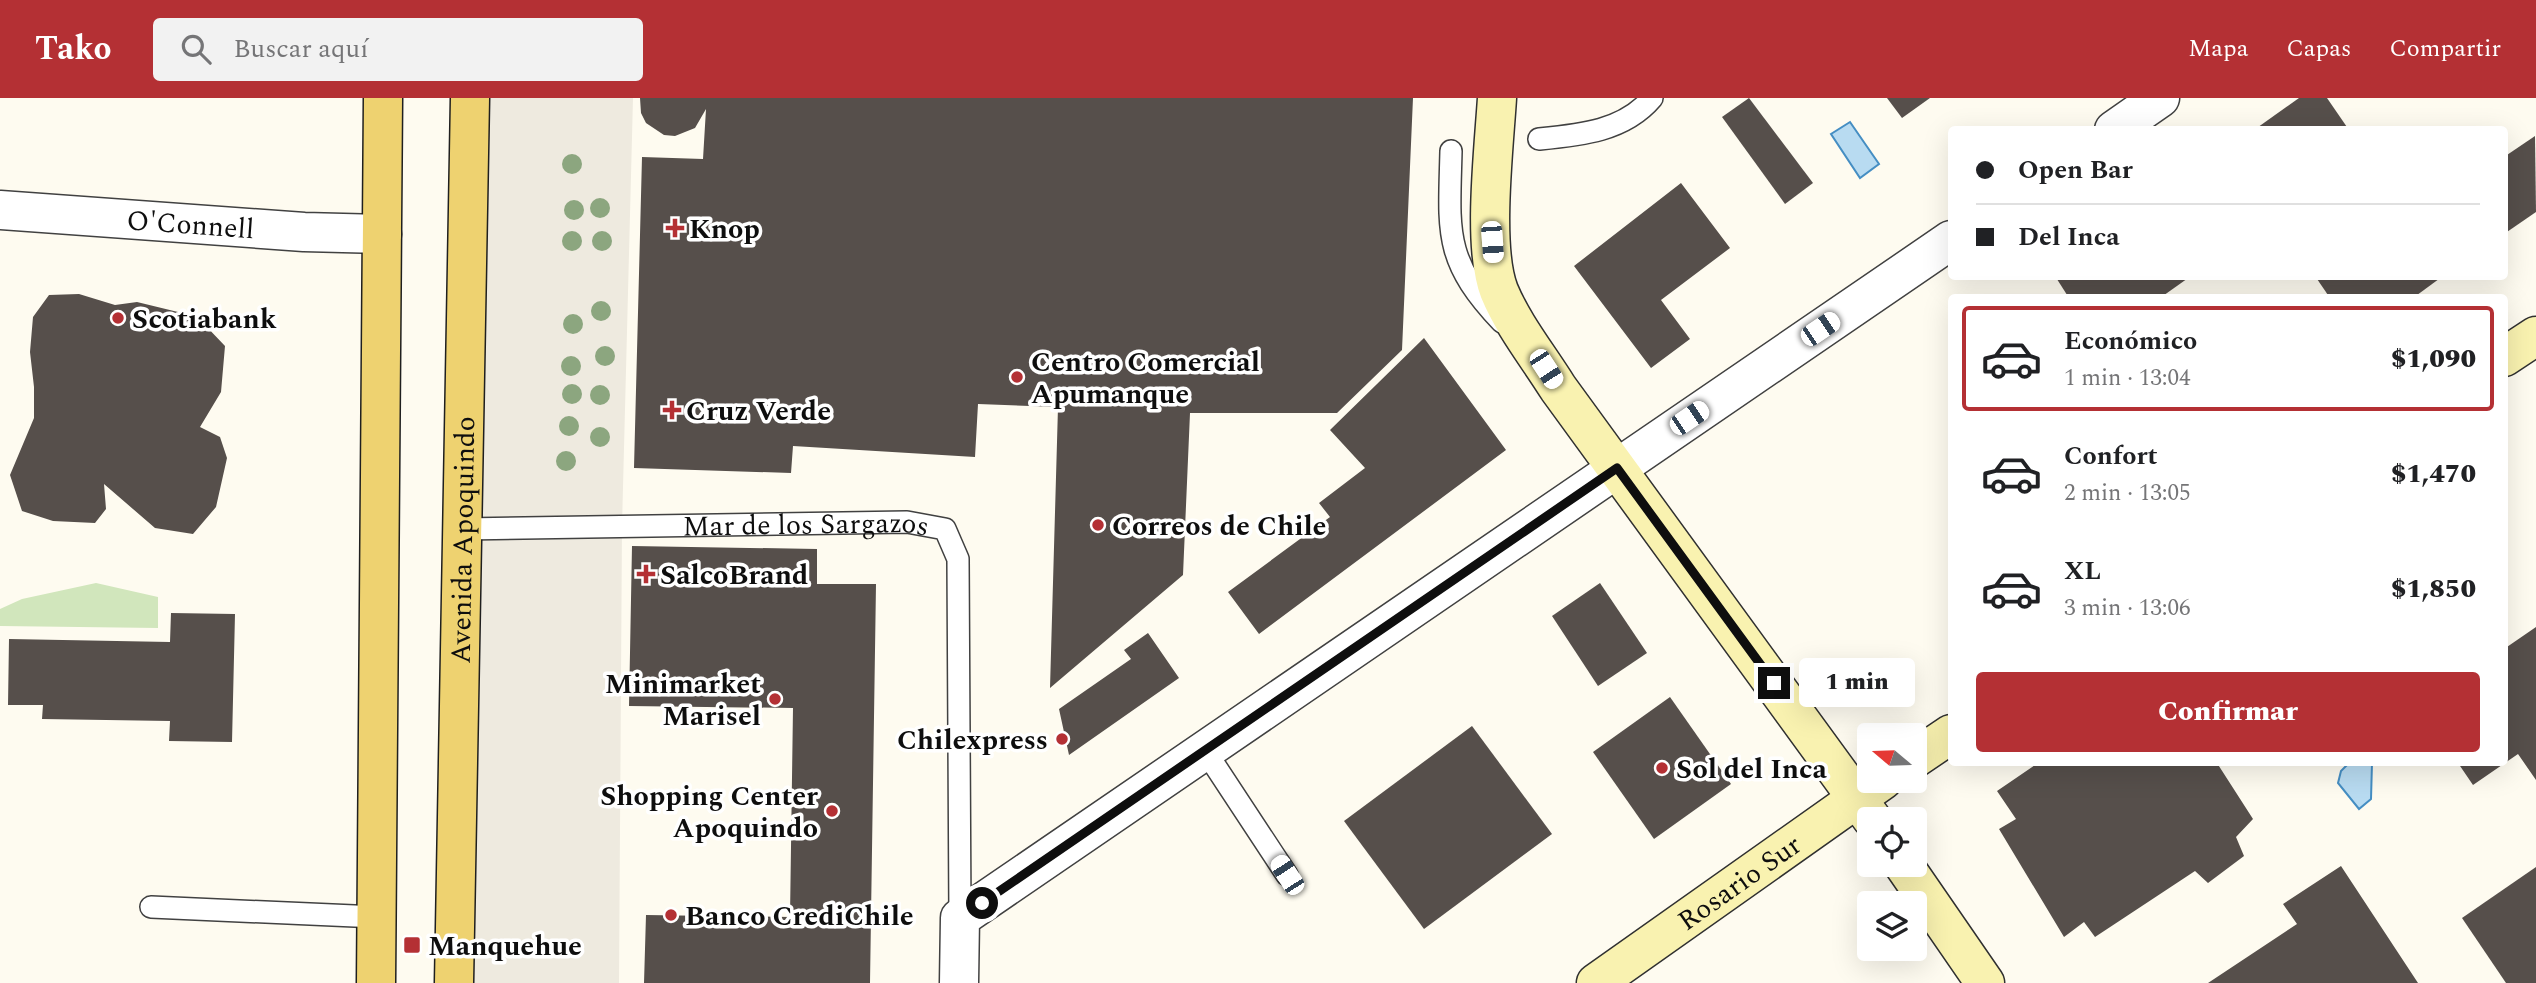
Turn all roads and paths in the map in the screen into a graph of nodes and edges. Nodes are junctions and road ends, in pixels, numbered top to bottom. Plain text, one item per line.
1 (383, 98) edge
2 (470, 98) edge
3 (1497, 98) edge
4 (1652, 98) edge
5 (2160, 98) edge
6 (2120, 126) edge
7 (1539, 139) dead end
8 (1451, 151) dead end
9 (0, 210) edge
10 (382, 234) junction
11 (1948, 242) edge
12 (2536, 336) edge
13 (2508, 354) edge
14 (1558, 387) junction
15 (1617, 468) junction
16 (463, 529) junction
17 (1948, 736) edge
18 (1205, 749) junction
19 (1927, 750) edge
20 (1871, 799) edge
21 (1287, 875) dead end
22 (1912, 877) edge
23 (150, 907) dead end
24 (377, 916) junction
25 (960, 918) junction
26 (376, 983) edge
27 (454, 983) edge
28 (959, 983) edge
29 (1596, 983) edge
30 (1985, 983) edge

1 - 10 main road
2 - 16 main road, Avenida Apoquindo
3 - 14 street
4 - 7 lane
5 - 6 street
8 - 14 lane
9 - 10 street, O'Connell
10 - 24 main road
11 - 15 street
12 - 13 street
14 - 15 street
15 - 18 street
15 - 20 street
16 - 25 lane, Mar de los Sargazos
16 - 27 main road, Avenida Apoquindo
17 - 19 street
18 - 21 lane
18 - 25 street
20 - 29 street, Rosario Sur
22 - 30 street
23 - 24 lane
24 - 26 main road
25 - 28 street, Mar de los Sargazos

